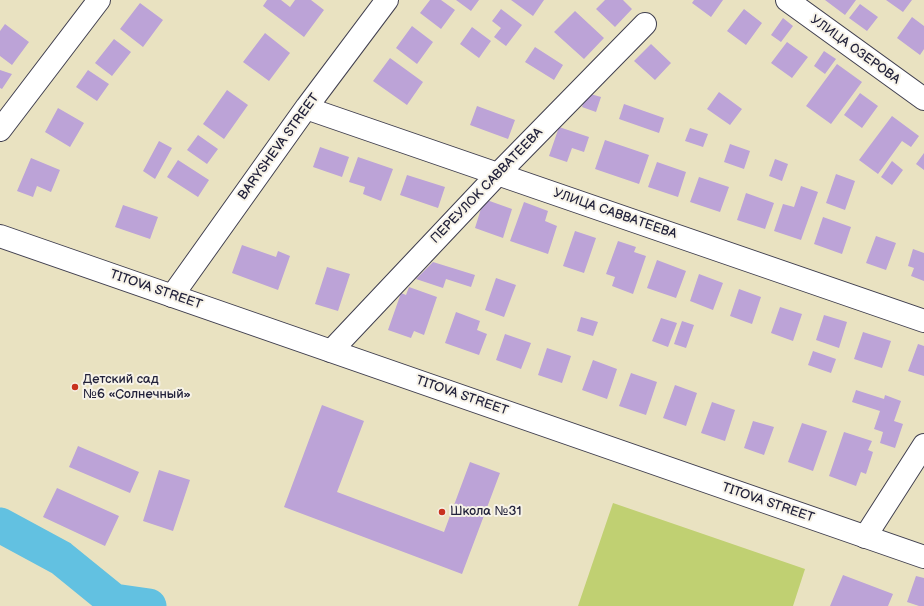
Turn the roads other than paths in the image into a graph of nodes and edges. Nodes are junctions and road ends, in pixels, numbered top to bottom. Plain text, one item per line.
1 (99, 0) edge
2 (387, 0) edge
3 (787, 0) edge
4 (645, 24) dead end
5 (924, 100) edge
6 (306, 108) junction
7 (0, 130) edge
8 (498, 174) junction
9 (0, 236) edge
10 (172, 296) junction
11 (924, 321) edge
12 (331, 351) junction
13 (924, 445) edge
14 (865, 537) junction
15 (924, 557) edge

1 - 7 street
2 - 6 street, BARYSHEVA STREET
3 - 5 street, УЛИЦА ОЗЕРОВА
4 - 8 street, ПЕРЕУЛОК САВВАТЕЕВА
6 - 8 street, УЛИЦА САВВАТЕЕВА
6 - 10 street, BARYSHEVA STREET
8 - 11 street, УЛИЦА САВВАТЕЕВА
8 - 12 street, ПЕРЕУЛОК САВВАТЕЕВА
9 - 10 street, TITOVA STREET
10 - 12 street, TITOVA STREET
12 - 14 street, TITOVA STREET
13 - 14 street
14 - 15 street, TITOVA STREET

